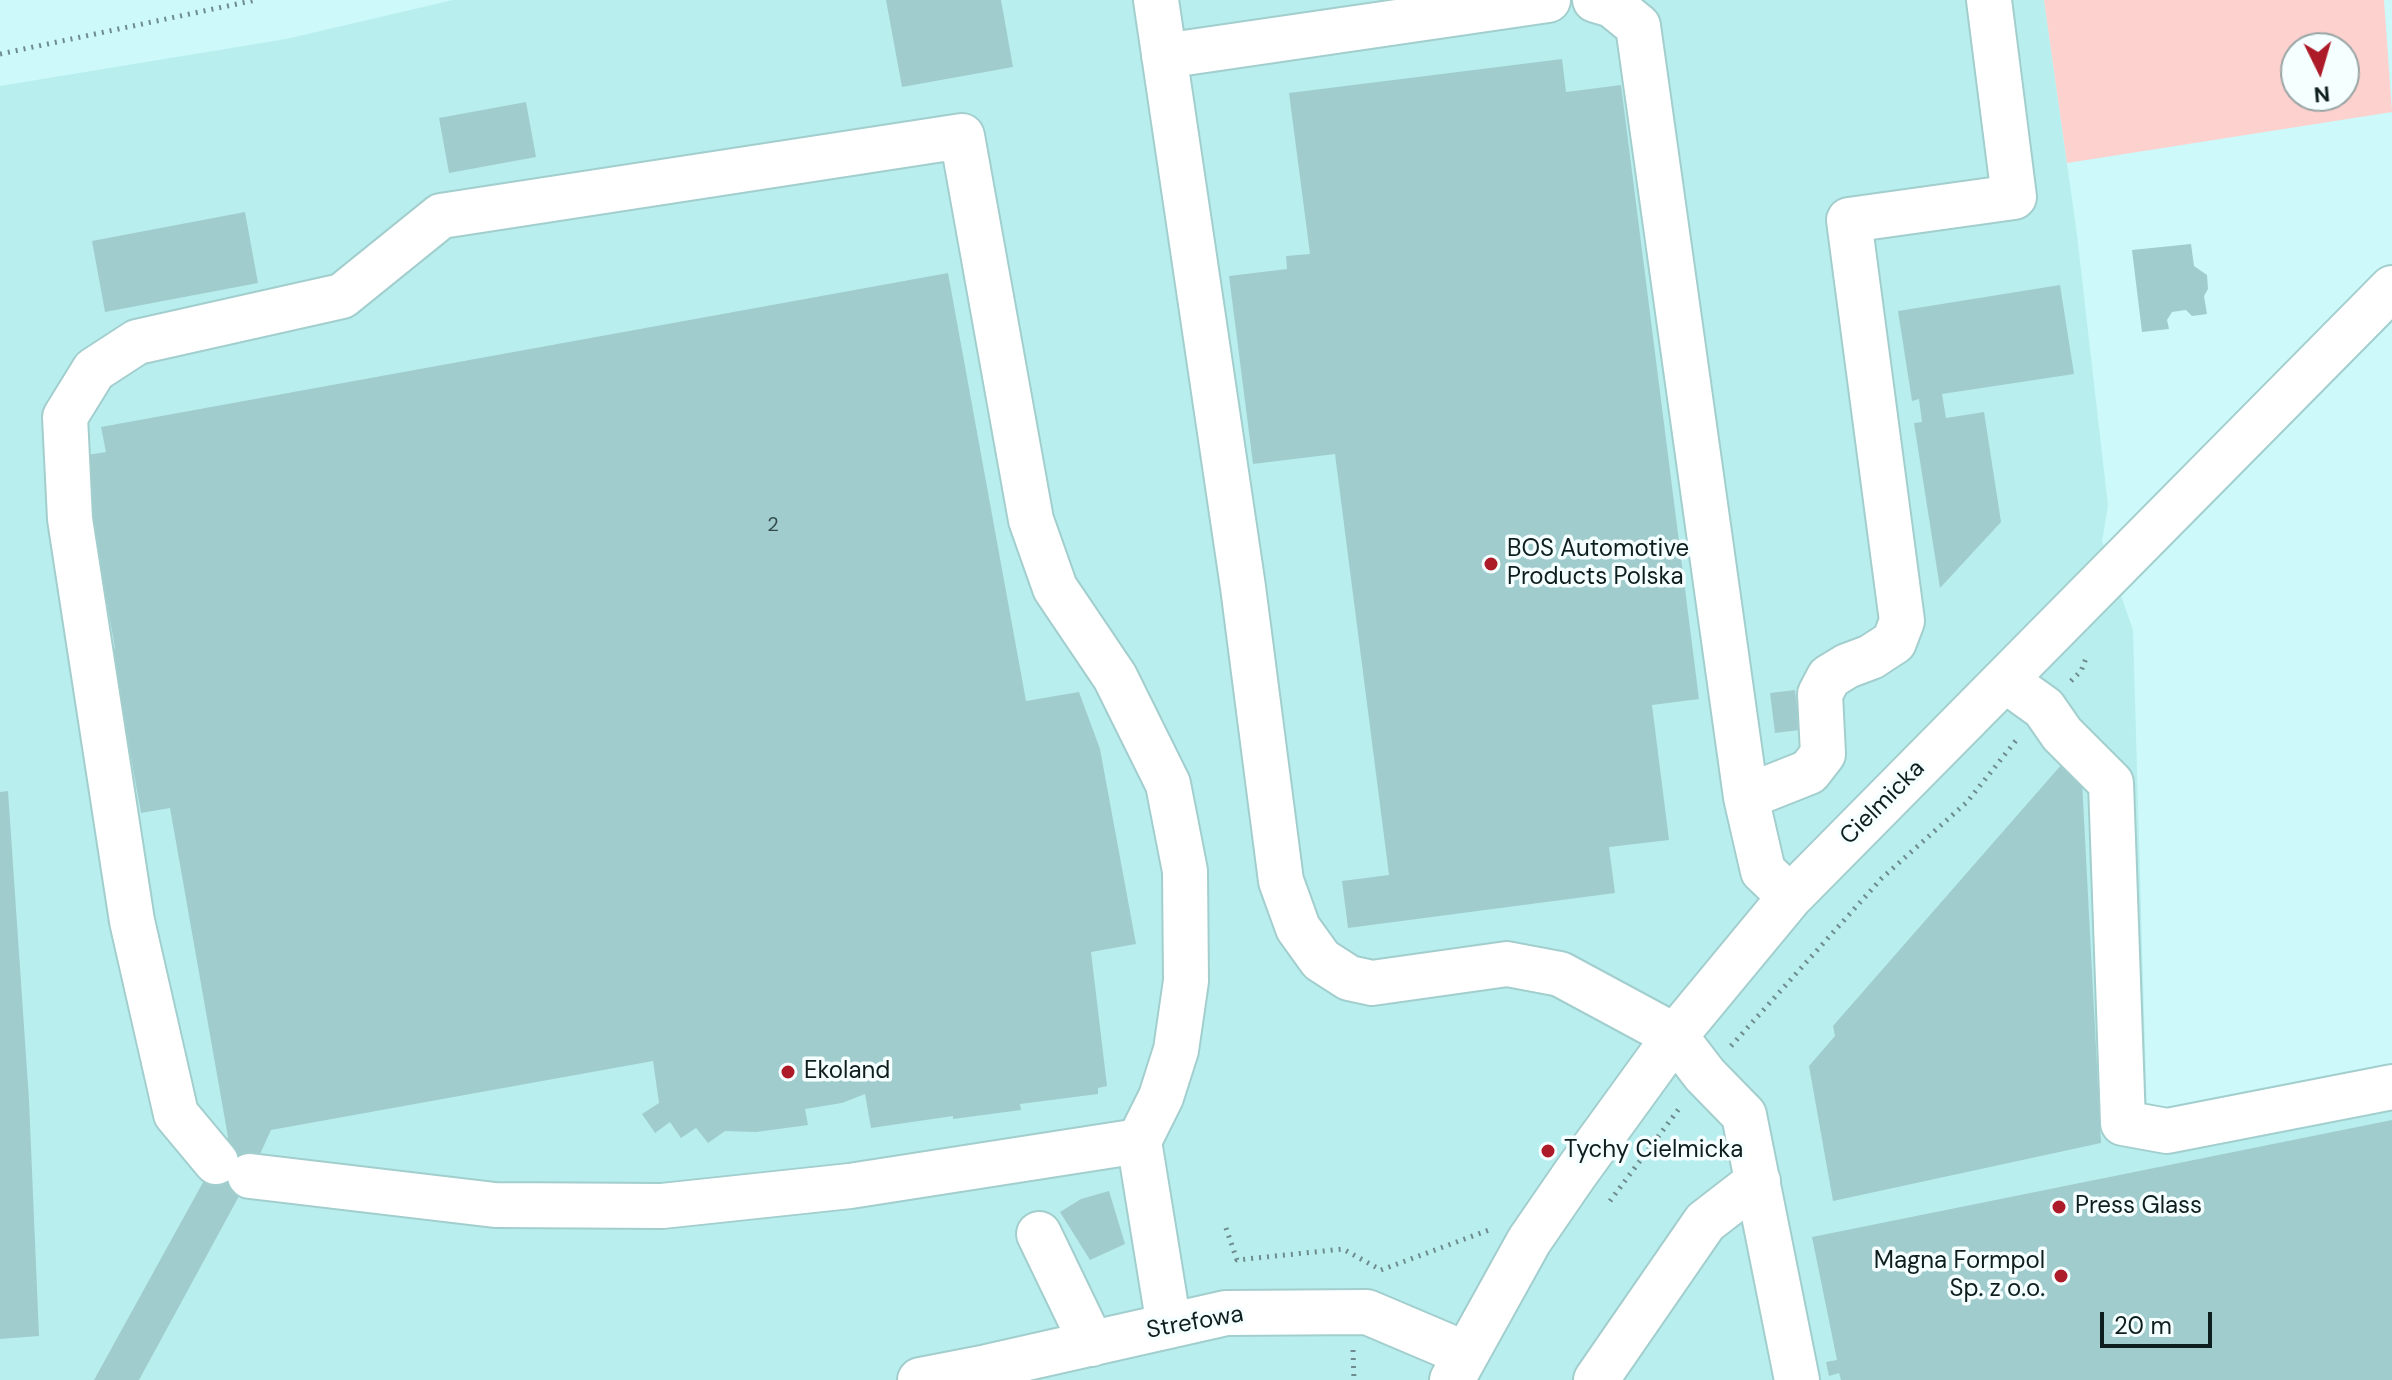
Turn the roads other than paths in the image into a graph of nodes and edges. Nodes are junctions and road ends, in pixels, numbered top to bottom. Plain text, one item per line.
1 (1156, 0) edge
2 (1548, 0) edge
3 (1595, 0) edge
4 (1989, 0) edge
5 (1164, 56) junction
6 (2392, 288) edge
7 (2005, 680) junction
8 (1746, 797) junction
9 (1790, 897) junction
10 (1675, 1036) junction
11 (2392, 1087) edge
12 (1139, 1141) junction
13 (1758, 1181) junction
14 (1039, 1234) dead end
15 (1169, 1326) junction
16 (1092, 1344) junction
17 (1459, 1367) edge
18 (920, 1380) edge
19 (1596, 1380) edge
20 (1797, 1380) edge

1 - 5 street
2 - 5 street
3 - 8 street
4 - 8 street
5 - 10 street
6 - 7 street, Cielmicka
7 - 9 street, Cielmicka
7 - 11 street
8 - 9 street
9 - 10 street, Cielmicka
10 - 13 street
10 - 17 street, Cielmicka
12 - 12 street
12 - 15 street
13 - 19 street
13 - 20 street
14 - 16 street
15 - 16 street, Strefowa
15 - 17 street, Strefowa
16 - 18 street, Strefowa

